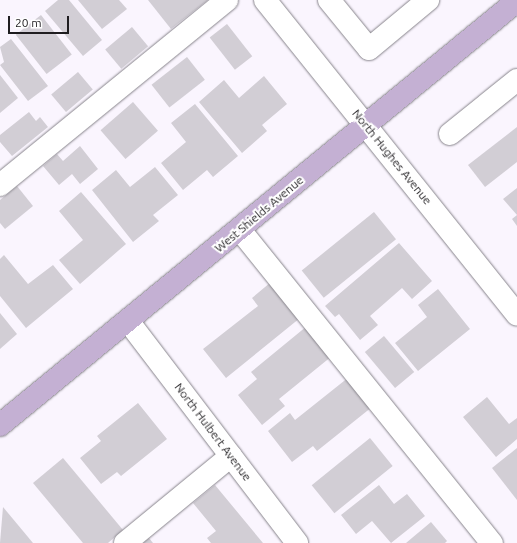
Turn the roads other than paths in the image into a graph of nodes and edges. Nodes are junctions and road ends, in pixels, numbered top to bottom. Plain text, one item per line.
1 (227, 0) edge
2 (265, 0) edge
3 (329, 0) edge
4 (428, 0) edge
5 (517, 1) edge
6 (514, 88) edge
7 (366, 124) junction
8 (450, 134) dead end
9 (0, 185) edge
10 (240, 230) junction
11 (517, 315) edge
12 (128, 321) junction
13 (0, 426) edge
14 (231, 456) junction
15 (125, 543) edge
16 (297, 543) edge
17 (492, 543) edge

1 - 9 street
2 - 7 street, North Hughes Avenue
3 - 4 street
5 - 7 main road, West Shields Avenue
6 - 8 street
7 - 10 main road, West Shields Avenue
7 - 11 street, North Hughes Avenue
10 - 12 main road, West Shields Avenue
10 - 17 street
12 - 13 main road, West Shields Avenue
12 - 14 street, North Hulbert Avenue
14 - 15 street
14 - 16 street, North Hulbert Avenue

